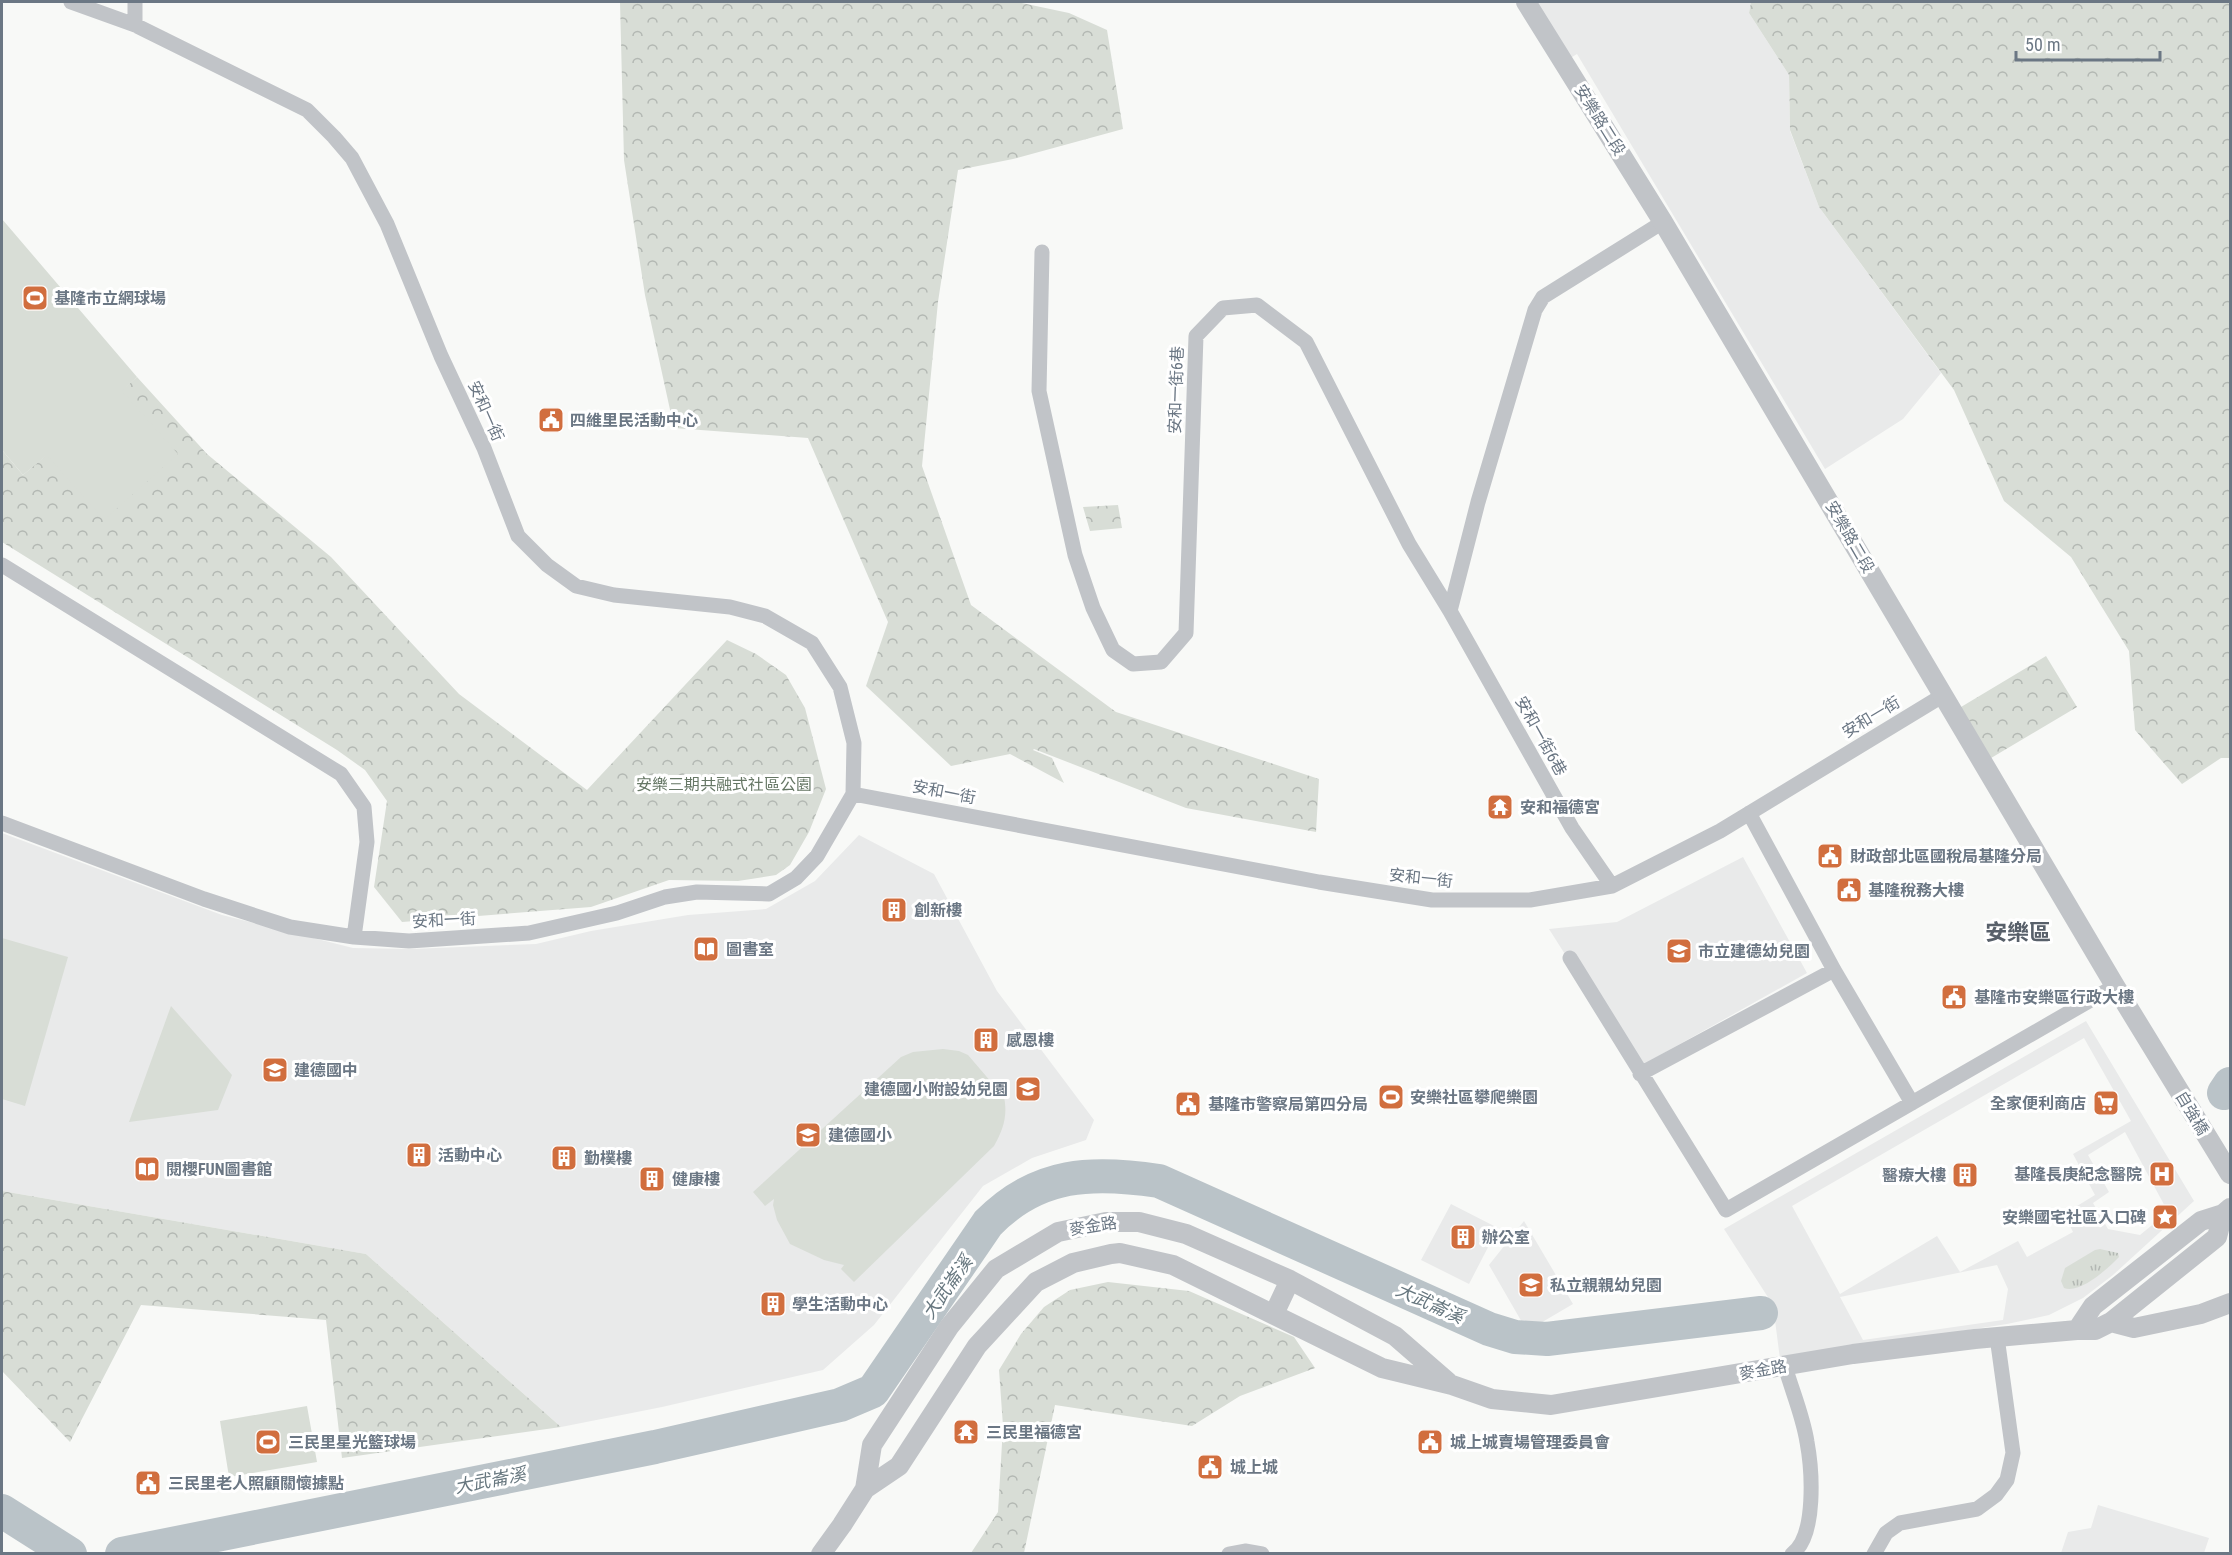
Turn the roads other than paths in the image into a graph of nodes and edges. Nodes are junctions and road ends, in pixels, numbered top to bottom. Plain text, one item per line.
1 (71, 2) edge
2 (135, 2) edge
3 (1526, 2) edge
4 (107, 8) edge
5 (135, 25) junction
6 (1663, 222) junction
7 (1042, 252) dead end
8 (2, 565) edge
9 (1450, 611) junction
10 (1942, 696) junction
11 (853, 794) junction
12 (1749, 813) junction
13 (2, 823) edge
14 (1612, 886) junction
15 (354, 937) junction
16 (1570, 958) dead end
17 (1834, 970) junction
18 (2115, 986) junction
19 (1640, 1074) junction
20 (2169, 1075) joint
21 (1912, 1103) junction
22 (2230, 1174) edge
23 (2227, 1211) edge
24 (1290, 1280) junction
25 (2230, 1303) edge
26 (1274, 1314) junction
27 (2110, 1322) junction
28 (2078, 1330) junction
29 (1997, 1336) junction
30 (1785, 1366) junction
31 (1452, 1385) junction
32 (865, 1489) junction
33 (821, 1554) edge
34 (1229, 1554) edge
35 (1262, 1554) edge
36 (1792, 1554) edge
37 (1874, 1554) edge

1 - 4 street, 安和一街
2 - 5 street
3 - 6 street, 安樂路二段
4 - 5 street, 安和一街
5 - 11 street, 安和一街
6 - 9 street
6 - 10 street, 安樂路二段
7 - 9 street, 安和一街6巷
8 - 15 street
9 - 14 street, 安和一街6巷
10 - 12 street, 安和一街
10 - 18 street, 安樂路二段
11 - 14 street, 安和一街
11 - 15 street, 安和一街
12 - 14 street, 安和一街
12 - 17 street
13 - 15 street, 安和一街
16 - 19 street
17 - 19 street
17 - 21 street
18 - 20 street, 安樂路二段
18 - 21 street
19 - 21 street
20 - 22 street, 自強橋
23 - 27 street, 麥金路
23 - 28 street, 麥金路
24 - 26 street
24 - 31 street, 麥金路
24 - 32 street, 麥金路
25 - 27 street
26 - 31 street, 麥金路
26 - 32 street, 麥金路
27 - 28 street, 麥金路
28 - 29 street, 麥金路
29 - 30 street, 麥金路
29 - 37 street
30 - 31 street, 麥金路
30 - 36 street
32 - 33 street, 麥金路
34 - 35 street

